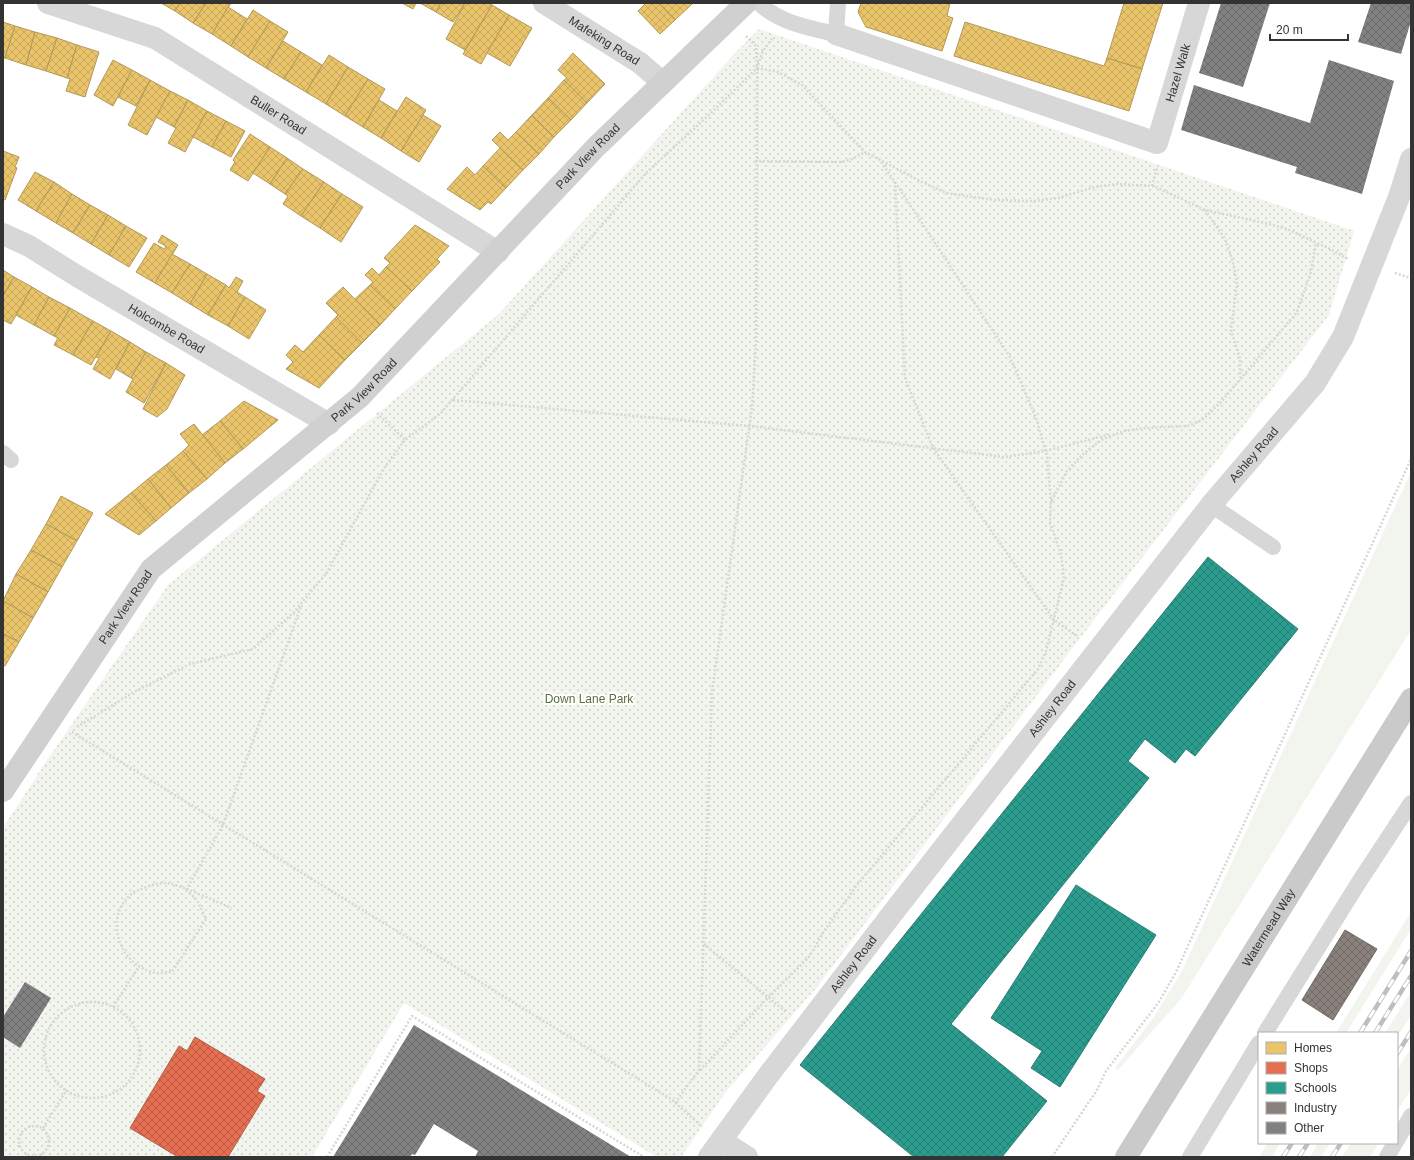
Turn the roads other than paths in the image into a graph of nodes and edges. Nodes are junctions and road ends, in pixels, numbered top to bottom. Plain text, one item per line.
1 (48, 3) edge
2 (544, 3) edge
3 (746, 3) edge
4 (838, 3) edge
5 (1200, 3) edge
6 (764, 7) edge
7 (836, 34) junction
8 (662, 82) junction
9 (1411, 159) edge
10 (3, 234) edge
11 (498, 252) junction
12 (329, 424) junction
13 (1211, 505) junction
14 (1273, 547) dead end
15 (1411, 699) edge
16 (3, 791) edge
17 (1411, 803) edge
18 (1266, 1032) edge
19 (1258, 1045) edge
20 (1411, 1116) edge
21 (1398, 1138) edge
22 (1394, 1144) edge
23 (716, 1149) edge
24 (747, 1157) edge
25 (1126, 1157) edge
26 (1190, 1157) edge
27 (1387, 1157) edge

1 - 11 street, Buller Road
2 - 8 street, Mafeking Road
3 - 8 street, Park View Road
4 - 7 lane
5 - 7 street, Hazel Walk
6 - 7 lane
8 - 11 street, Park View Road
9 - 13 street, Ashley Road
10 - 12 street, Holcombe Road
11 - 12 street, Park View Road
12 - 16 street, Park View Road
13 - 14 lane
13 - 23 street, Ashley Road
15 - 25 main road, Watermead Way
17 - 18 lane
19 - 26 lane
20 - 21 lane
22 - 27 lane
23 - 24 street

